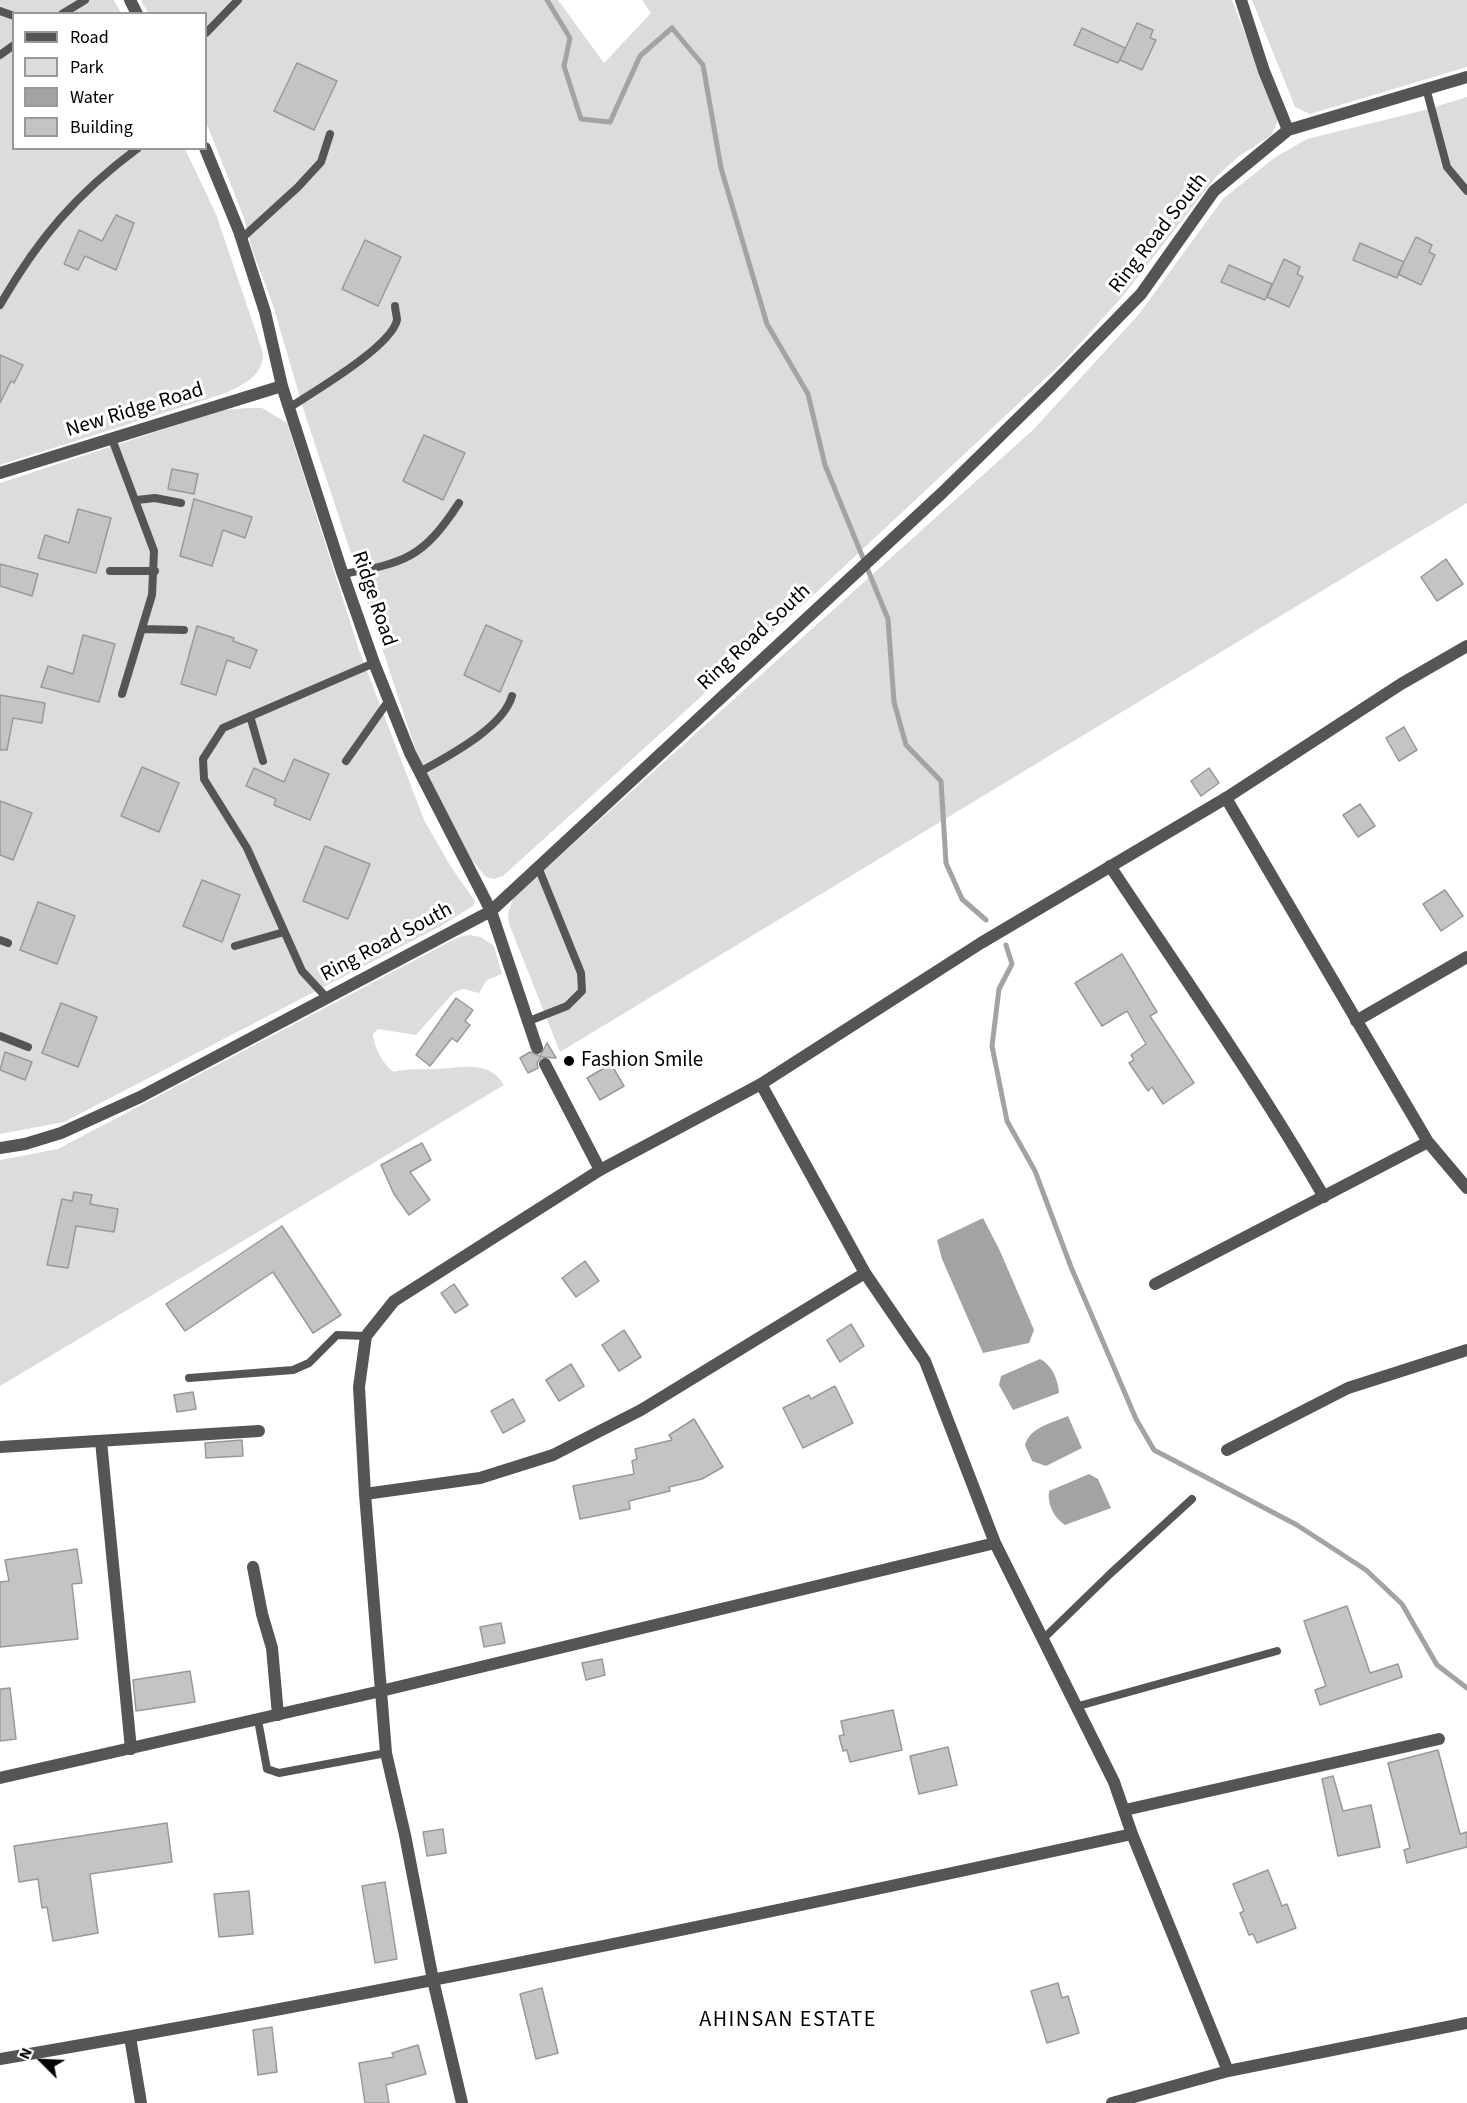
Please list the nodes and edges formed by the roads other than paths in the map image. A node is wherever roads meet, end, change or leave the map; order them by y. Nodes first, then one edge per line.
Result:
1 (86, 0) edge
2 (238, 0) edge
3 (1241, 0) edge
4 (65, 12) edge
5 (207, 32) edge
6 (1467, 77) edge
7 (1426, 88) junction
8 (1288, 130) junction
9 (330, 134) dead end
10 (135, 150) edge
11 (206, 150) edge
12 (1467, 191) edge
13 (241, 239) junction
14 (0, 305) edge
15 (394, 306) dead end
16 (282, 386) junction
17 (289, 408) junction
18 (112, 439) junction
19 (0, 473) edge
20 (137, 500) junction
21 (181, 503) dead end
22 (459, 503) dead end
23 (110, 571) dead end
24 (155, 571) junction
25 (343, 574) junction
26 (142, 629) junction
27 (184, 630) dead end
28 (1467, 646) edge
29 (374, 663) junction
30 (122, 694) dead end
31 (512, 696) dead end
32 (389, 700) junction
33 (250, 716) junction
34 (263, 761) dead end
35 (346, 761) dead end
36 (420, 772) junction
37 (1227, 798) junction
38 (1110, 866) junction
39 (538, 867) junction
40 (491, 911) junction
41 (284, 932) junction
42 (235, 946) dead end
43 (1467, 957) edge
44 (326, 997) junction
45 (530, 1021) junction
46 (1356, 1021) junction
47 (0, 1036) edge
48 (28, 1047) dead end
49 (537, 1048) dead end
50 (545, 1064) dead end
51 (761, 1084) junction
52 (1428, 1142) junction
53 (0, 1148) edge
54 (600, 1170) junction
55 (1465, 1183) edge
56 (1324, 1197) junction
57 (865, 1273) junction
58 (1155, 1284) dead end
59 (366, 1335) junction
60 (1467, 1350) edge
61 (189, 1378) dead end
62 (259, 1431) dead end
63 (101, 1441) junction
64 (0, 1447) edge
65 (1227, 1450) dead end
66 (364, 1494) junction
67 (1192, 1499) dead end
68 (995, 1543) junction
69 (254, 1567) dead end
70 (1044, 1638) junction
71 (1277, 1651) dead end
72 (381, 1691) junction
73 (1075, 1707) junction
74 (278, 1715) junction
75 (258, 1720) junction
76 (1439, 1739) dead end
77 (131, 1749) junction
78 (386, 1753) junction
79 (0, 1778) edge
80 (1125, 1810) junction
81 (1132, 1834) junction
82 (433, 1980) junction
83 (1467, 2023) edge
84 (130, 2037) junction
85 (0, 2059) edge
86 (1228, 2071) junction
87 (141, 2103) edge
88 (462, 2103) edge
89 (1112, 2103) edge

1 - 4 lane
2 - 5 lane
3 - 8 street
6 - 7 street, Ring Road South
7 - 8 street, Ring Road South
7 - 12 lane
8 - 39 street, Ring Road South
9 - 13 lane
10 - 14 lane
11 - 13 street, Ridge Road
13 - 16 street, Ridge Road
15 - 17 lane
16 - 17 street, Ridge Road
16 - 18 street, New Ridge Road
17 - 25 street, Ridge Road
18 - 19 street, New Ridge Road
18 - 20 lane
20 - 21 lane
20 - 24 lane
22 - 25 lane
23 - 24 lane
24 - 26 lane
25 - 29 street, Ridge Road
26 - 27 lane
26 - 30 lane
28 - 37 street
29 - 32 street, Ridge Road
29 - 33 lane
31 - 36 lane
32 - 35 lane
32 - 36 street, Ridge Road
33 - 34 lane
33 - 41 lane
36 - 40 street, Ridge Road
37 - 38 street
37 - 46 street
38 - 51 street
38 - 56 street
39 - 40 street, Ring Road South
39 - 45 lane
40 - 44 street, Ring Road South
40 - 45 street, Ridge Road
41 - 42 lane
41 - 44 lane
43 - 46 street
44 - 53 street, Ring Road South
45 - 49 street, Ridge Road
46 - 52 street
47 - 48 lane
50 - 54 street
51 - 54 street
51 - 57 street
52 - 55 street
52 - 56 street
54 - 59 street
56 - 58 street
57 - 66 street
57 - 68 street
59 - 61 lane
59 - 66 street
60 - 65 street
62 - 63 street
63 - 64 street
63 - 77 street
66 - 72 street
67 - 70 lane
68 - 70 street
68 - 72 street
69 - 74 street
70 - 73 street
71 - 73 lane
72 - 74 street
72 - 78 street
73 - 80 street
74 - 75 street
75 - 77 street
75 - 78 lane
76 - 80 street
77 - 79 street
78 - 82 street
80 - 81 street
81 - 82 street
81 - 86 street
82 - 84 street
82 - 88 street
83 - 86 street
84 - 85 street
84 - 87 street
86 - 89 street

